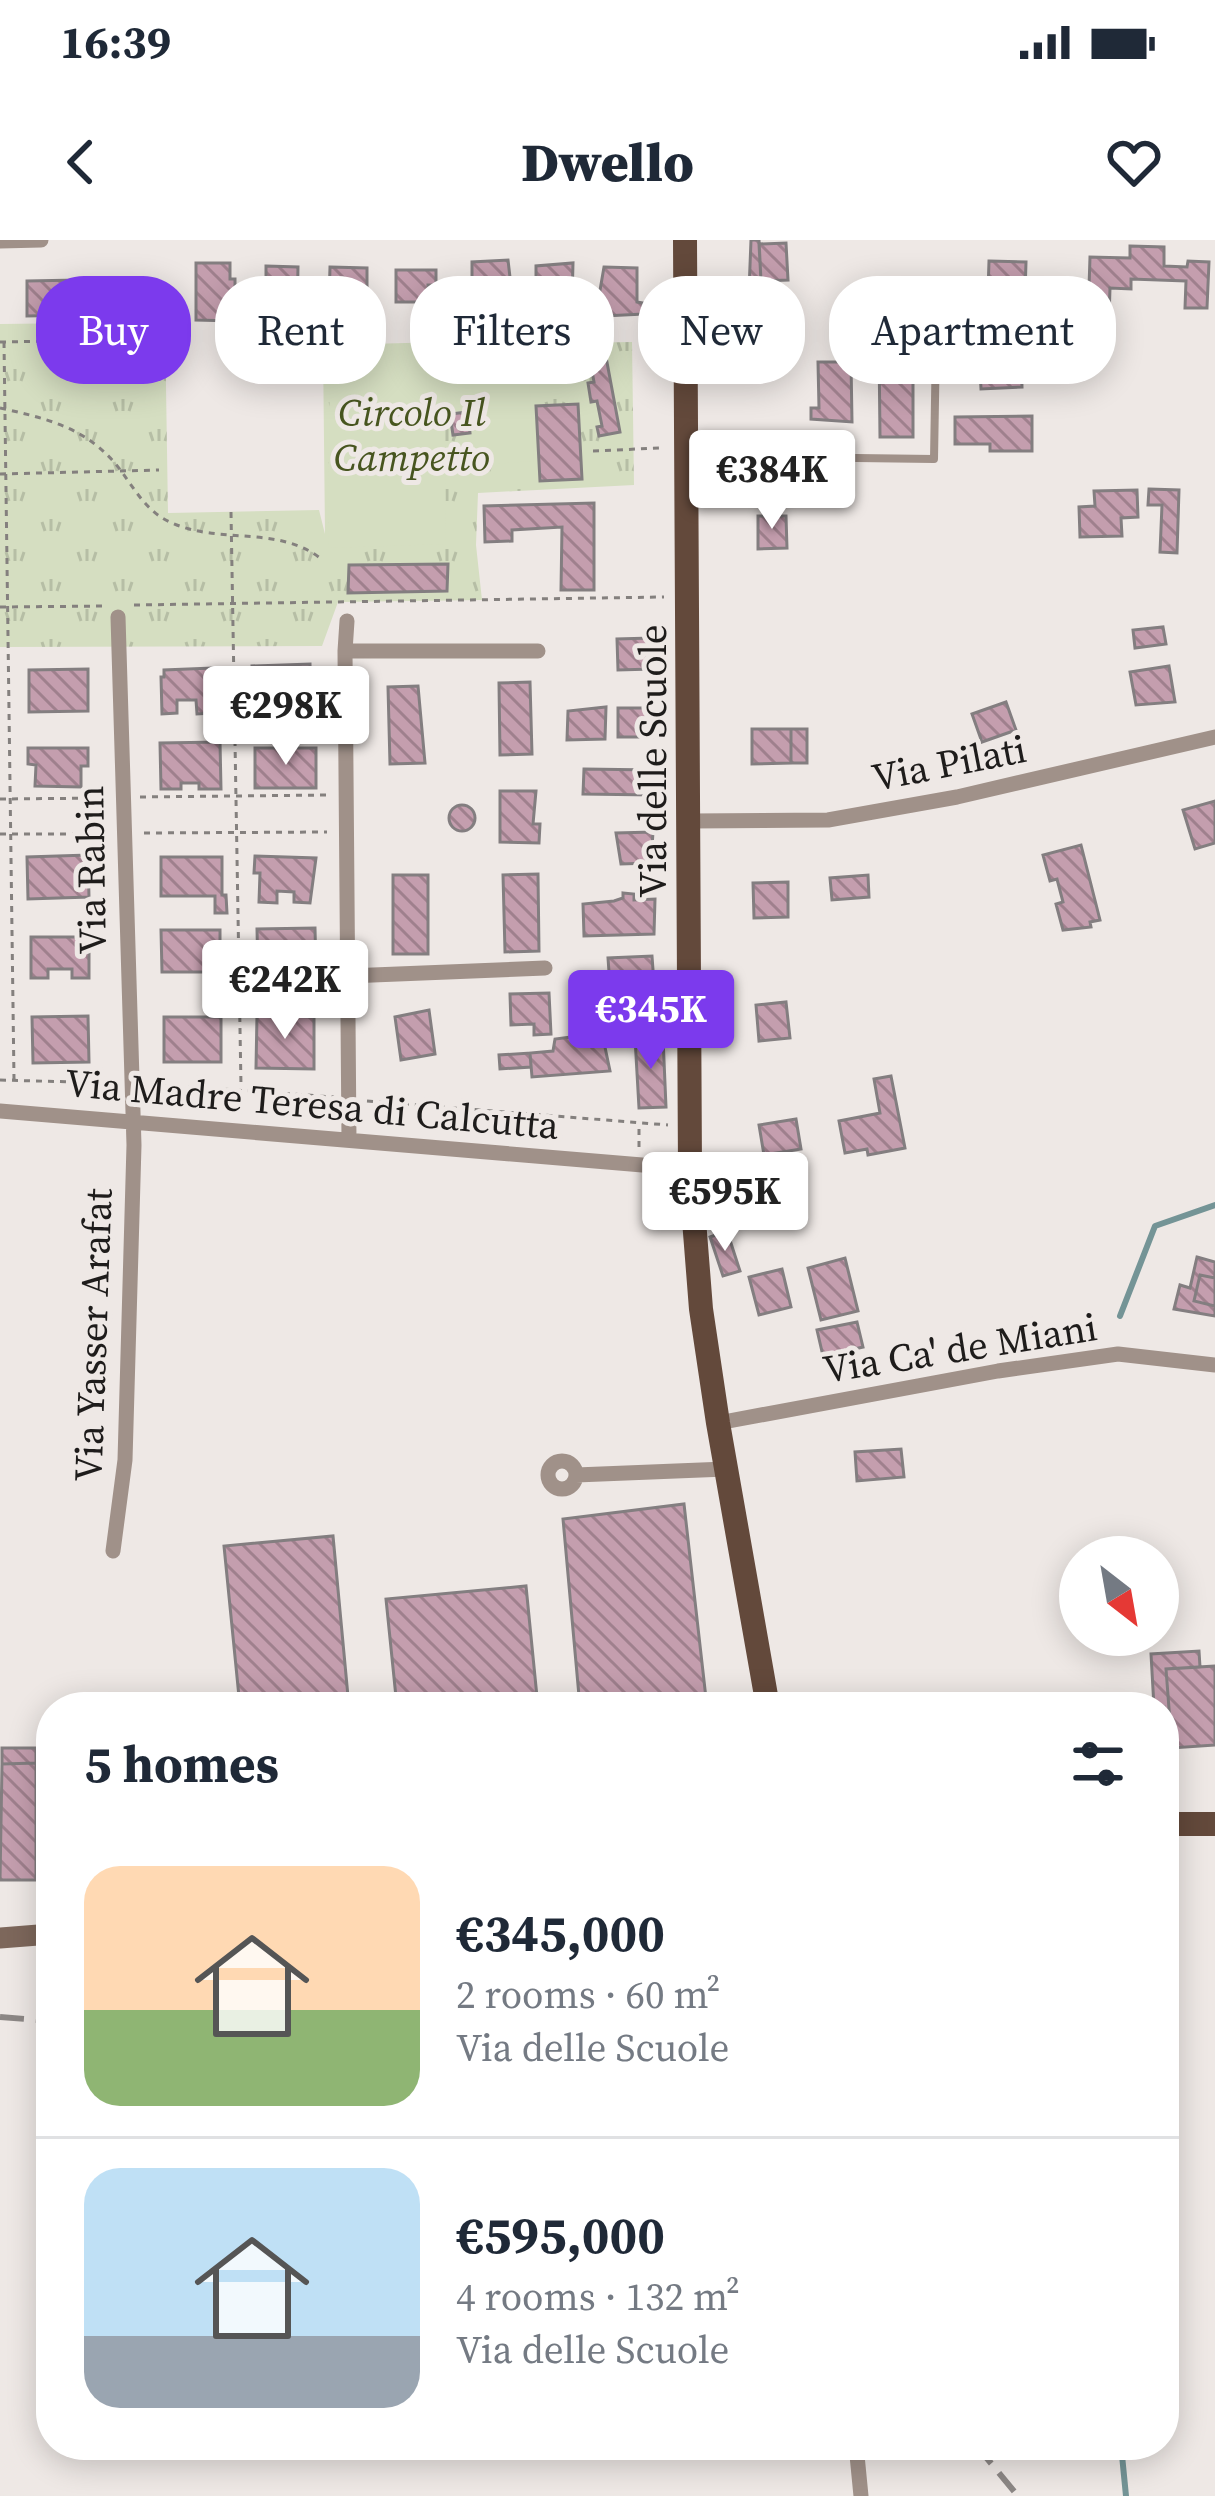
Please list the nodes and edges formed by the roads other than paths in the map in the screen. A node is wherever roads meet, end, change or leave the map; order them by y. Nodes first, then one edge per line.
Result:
1 (41, 240) edge
2 (686, 240) edge
3 (0, 241) edge
4 (935, 384) edge
5 (778, 457) dead end
6 (118, 617) dead end
7 (346, 621) dead end
8 (345, 651) junction
9 (538, 651) dead end
10 (1215, 737) edge
11 (691, 821) junction
12 (545, 968) dead end
13 (348, 976) junction
14 (0, 1111) edge
15 (133, 1122) junction
16 (349, 1140) junction
17 (690, 1168) junction
18 (1215, 1365) edge
19 (718, 1423) junction
20 (726, 1469) junction
21 (576, 1475) dead end
22 (113, 1551) dead end
23 (765, 1692) edge
24 (1179, 1824) edge
25 (1215, 1824) edge
26 (36, 1935) edge
27 (0, 1939) edge
28 (857, 2460) edge
29 (861, 2496) edge

1 - 3 street
2 - 11 main road, Via delle Scuole
4 - 5 lane
6 - 15 street, Via Rabin
7 - 8 street
8 - 9 street
8 - 13 street
10 - 11 street, Via Pilati
11 - 17 main road, Via delle Scuole
12 - 13 street
13 - 16 street
14 - 15 street, Via Madre Teresa di Calcutta
15 - 16 street, Via Madre Teresa di Calcutta
15 - 22 street, Via Yasser Arafat
16 - 17 street, Via Madre Teresa di Calcutta
17 - 19 main road, Via delle Scuole
18 - 19 street, Via Ca' de Miani
19 - 20 main road, Via delle Scuole
20 - 21 street
20 - 23 main road, Via delle Scuole
24 - 25 main road
26 - 27 main road
28 - 29 street

